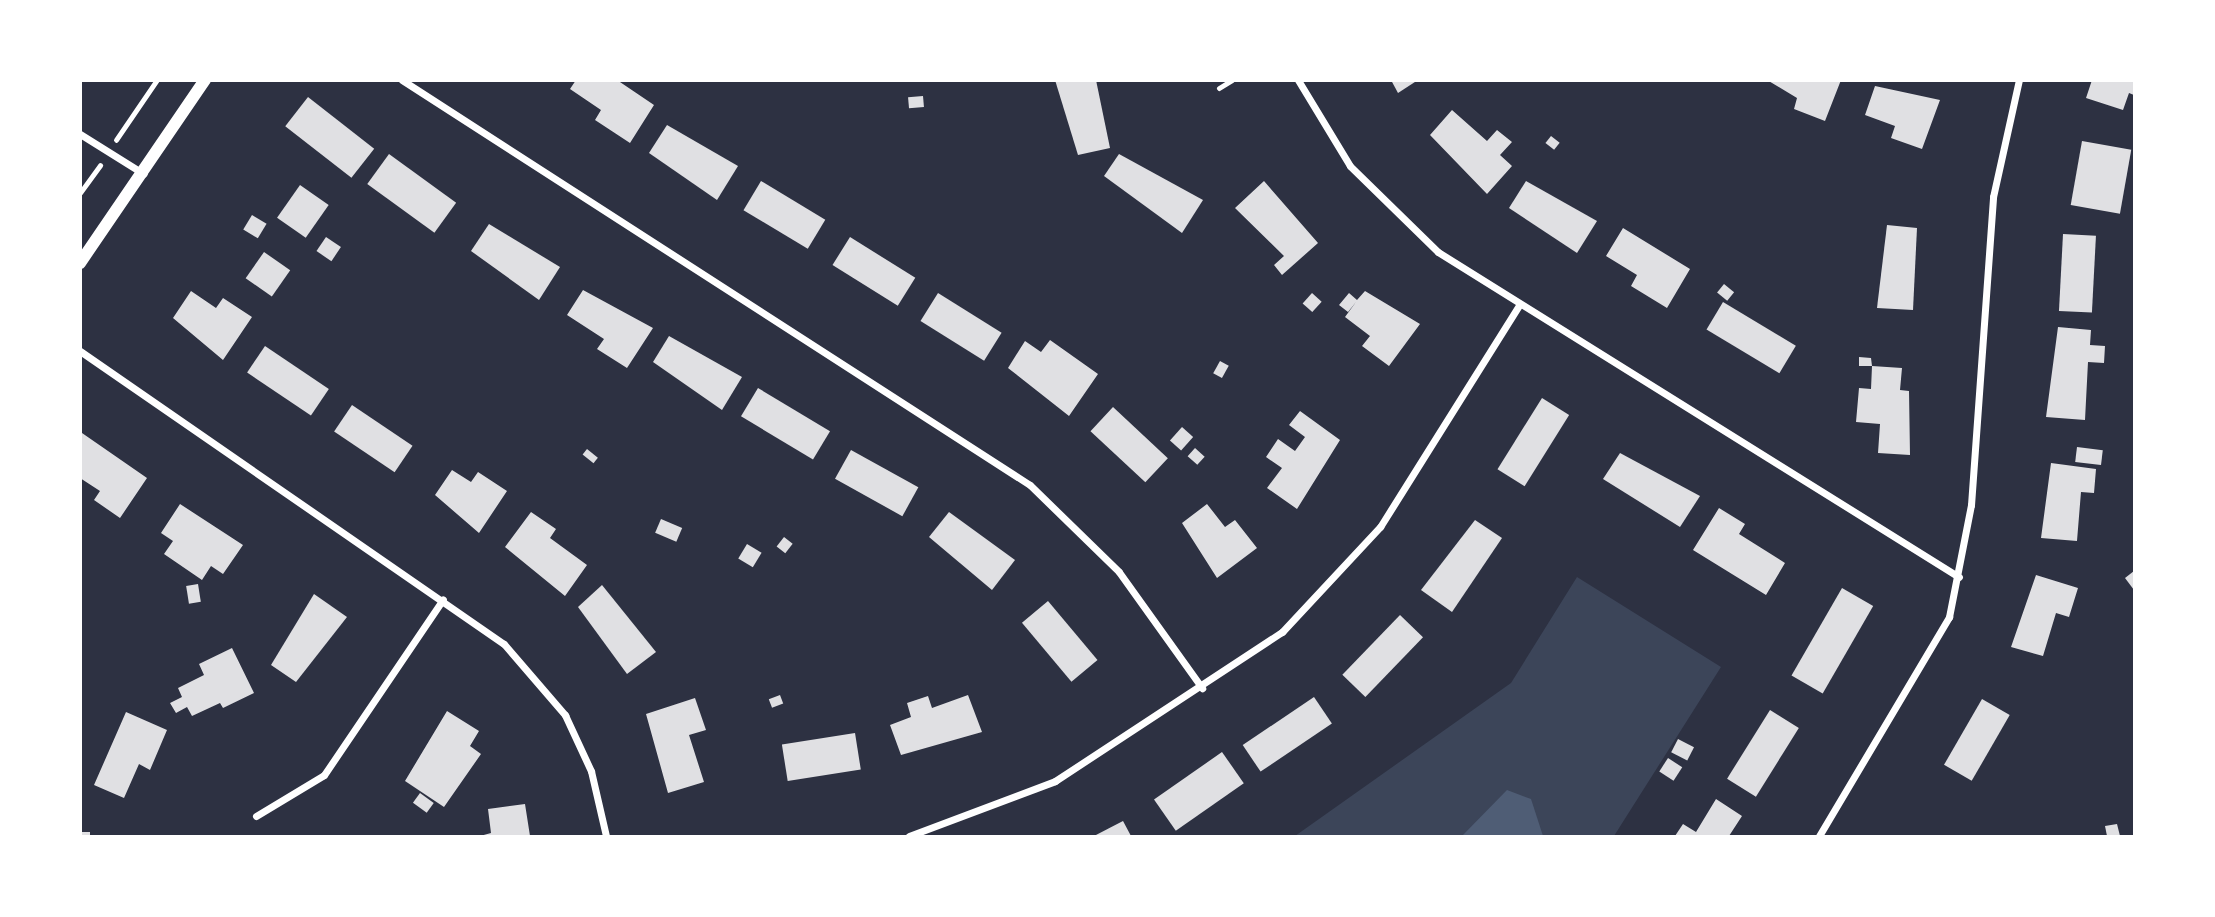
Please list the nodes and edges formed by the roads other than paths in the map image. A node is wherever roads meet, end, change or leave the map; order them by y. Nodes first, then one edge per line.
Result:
1 (205, 80) edge
2 (402, 80) edge
3 (1232, 80) edge
4 (1298, 80) edge
5 (2019, 80) edge
6 (1219, 88) dead end
7 (80, 134) edge
8 (144, 174) junction
9 (80, 263) edge
10 (1520, 304) junction
11 (80, 351) edge
12 (1959, 577) junction
13 (443, 599) junction
14 (1202, 688) junction
15 (256, 816) dead end
16 (606, 836) edge
17 (909, 836) edge
18 (1819, 836) edge

1 - 8 street
2 - 14 street
3 - 6 lane
4 - 10 street
5 - 12 street
7 - 8 street
8 - 9 street
10 - 12 street
10 - 14 street
11 - 13 street
12 - 18 street
13 - 15 street
13 - 16 street
14 - 17 street

